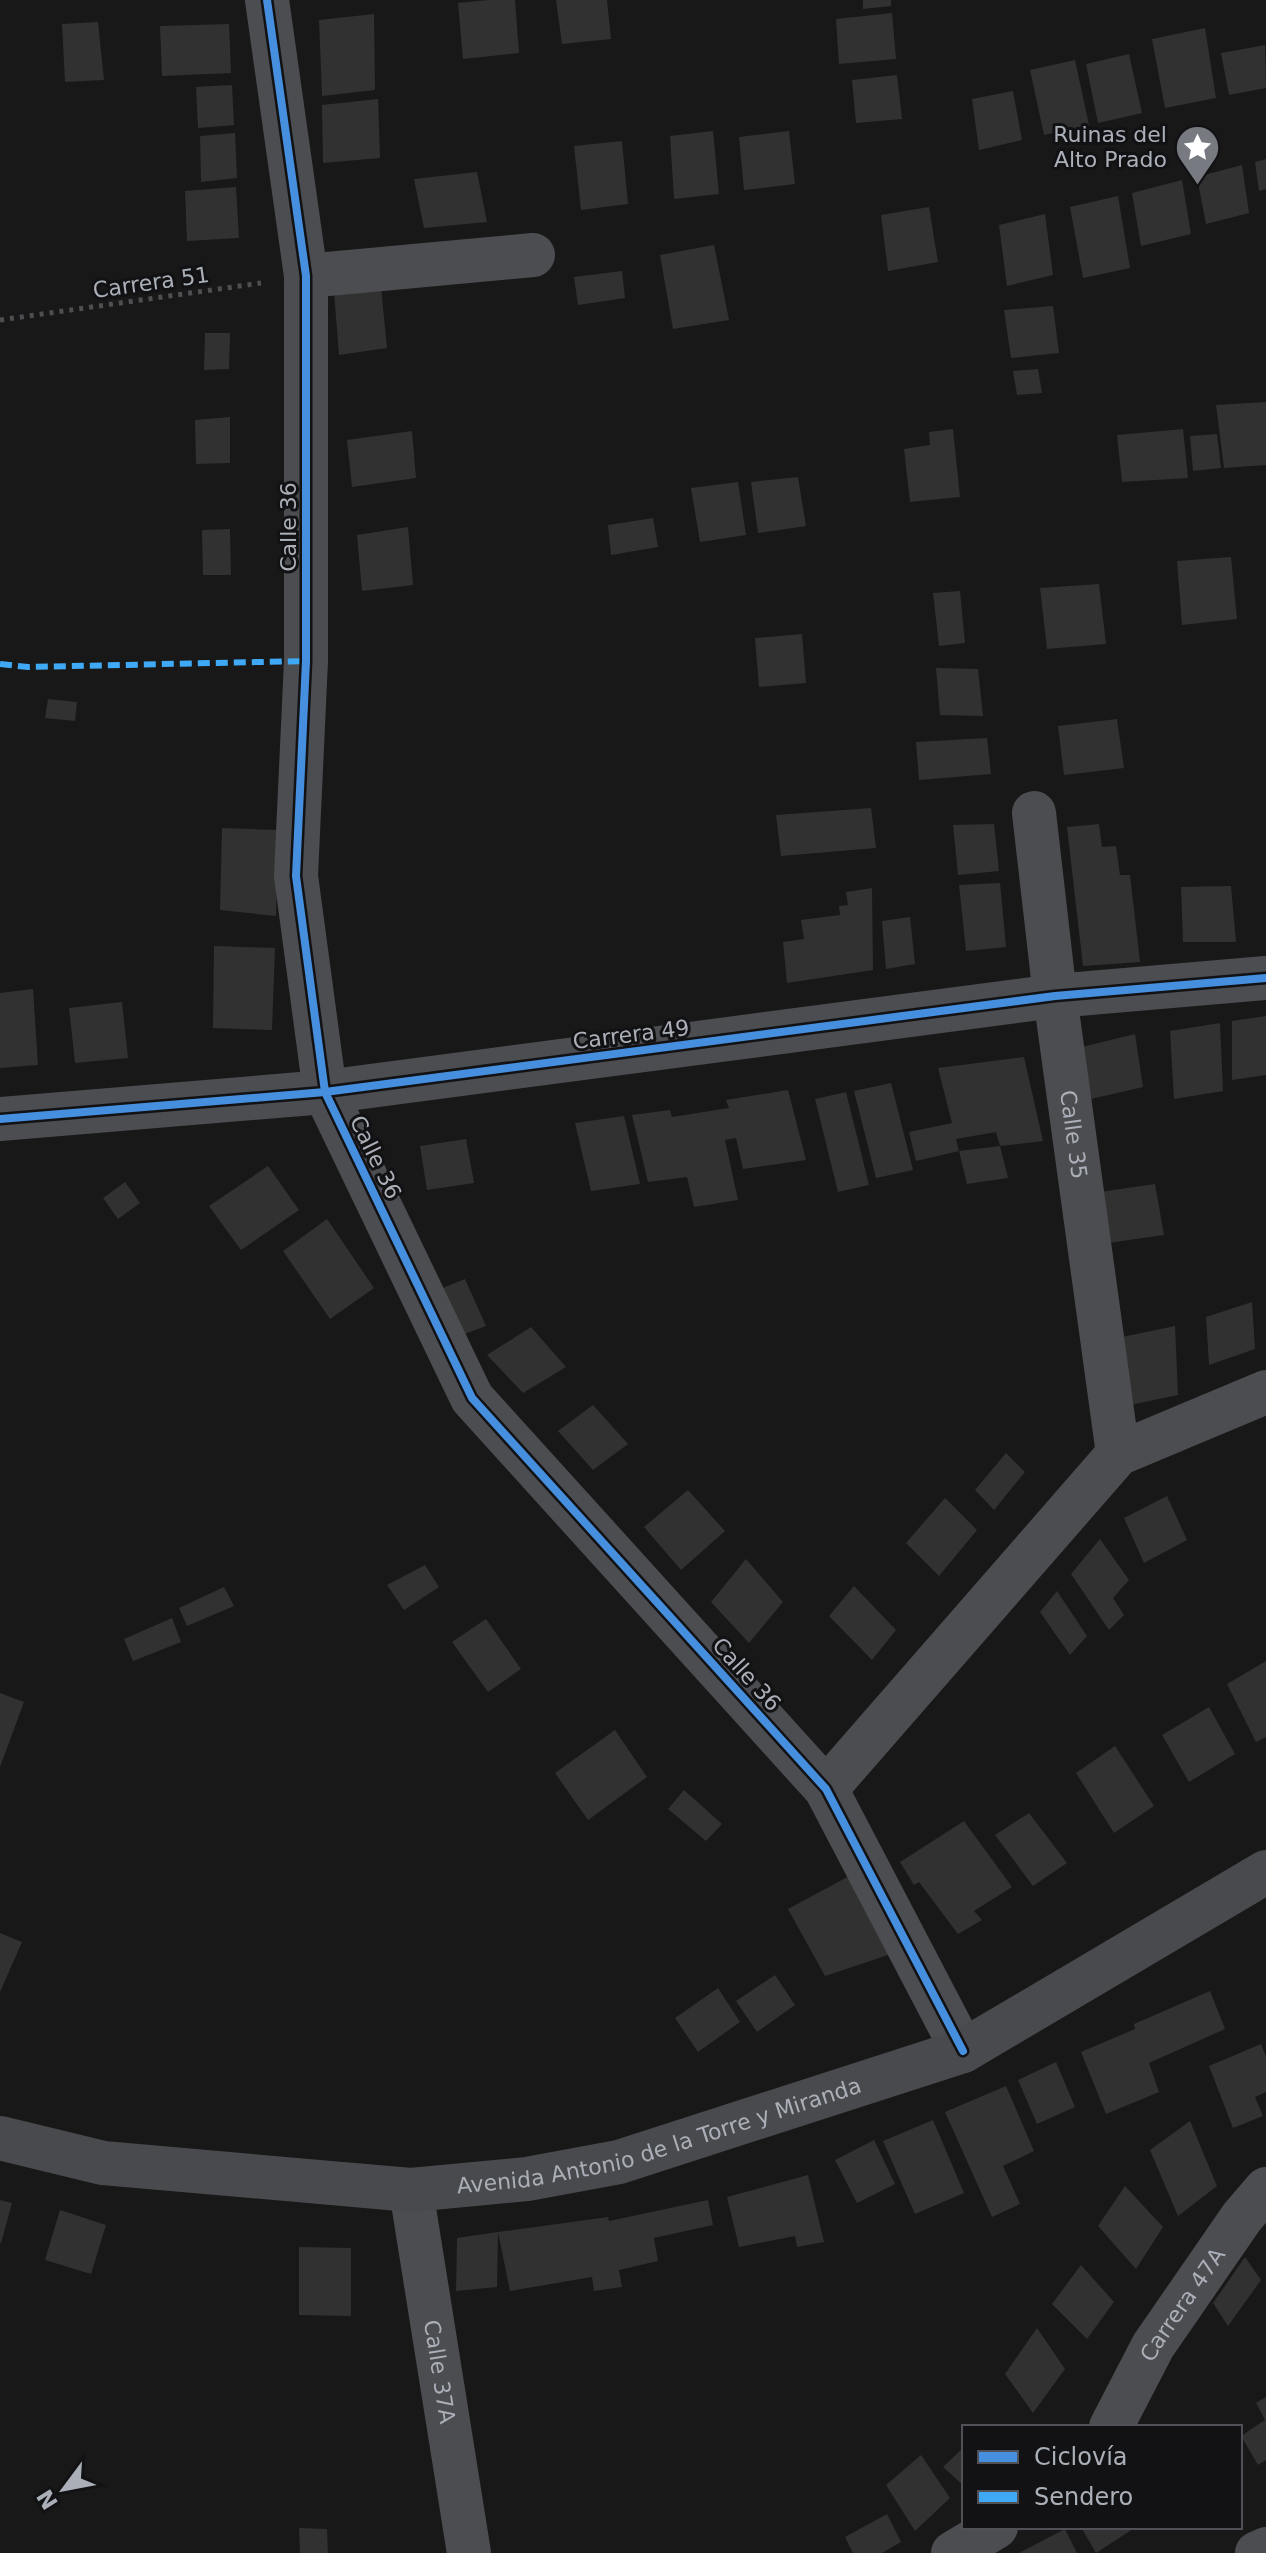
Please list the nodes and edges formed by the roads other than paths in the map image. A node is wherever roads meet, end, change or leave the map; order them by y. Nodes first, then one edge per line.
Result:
1 (267, 0) edge
2 (533, 255) dead end
3 (306, 276) junction
4 (1034, 813) dead end
5 (1266, 978) edge
6 (1055, 996) junction
7 (325, 1092) junction
8 (0, 1119) edge
9 (1266, 1392) edge
10 (1118, 1454) junction
11 (826, 1789) junction
12 (1266, 1872) edge
13 (963, 2051) junction
14 (0, 2138) edge
15 (1266, 2189) edge
16 (411, 2190) junction
17 (1112, 2425) edge
18 (993, 2529) edge
19 (1266, 2549) edge
20 (469, 2553) edge
21 (953, 2553) edge
22 (1257, 2553) edge

1 - 3 street, Calle 36
2 - 3 street
3 - 7 street, Calle 36
4 - 6 street, Calle 35
5 - 6 street, Carrera 49
6 - 7 street, Carrera 49
6 - 10 street, Calle 35
7 - 8 street, Carrera 49
7 - 11 street, Calle 36
9 - 10 street
10 - 11 street
11 - 13 street, Calle 36
12 - 13 main road, Avenida Antonio de la Torre y Miranda
13 - 16 main road, Avenida Antonio de la Torre y Miranda
14 - 16 main road, Avenida Antonio de la Torre y Miranda
15 - 17 street, Carrera 47A
16 - 20 street, Calle 37A
18 - 21 street
19 - 22 street

